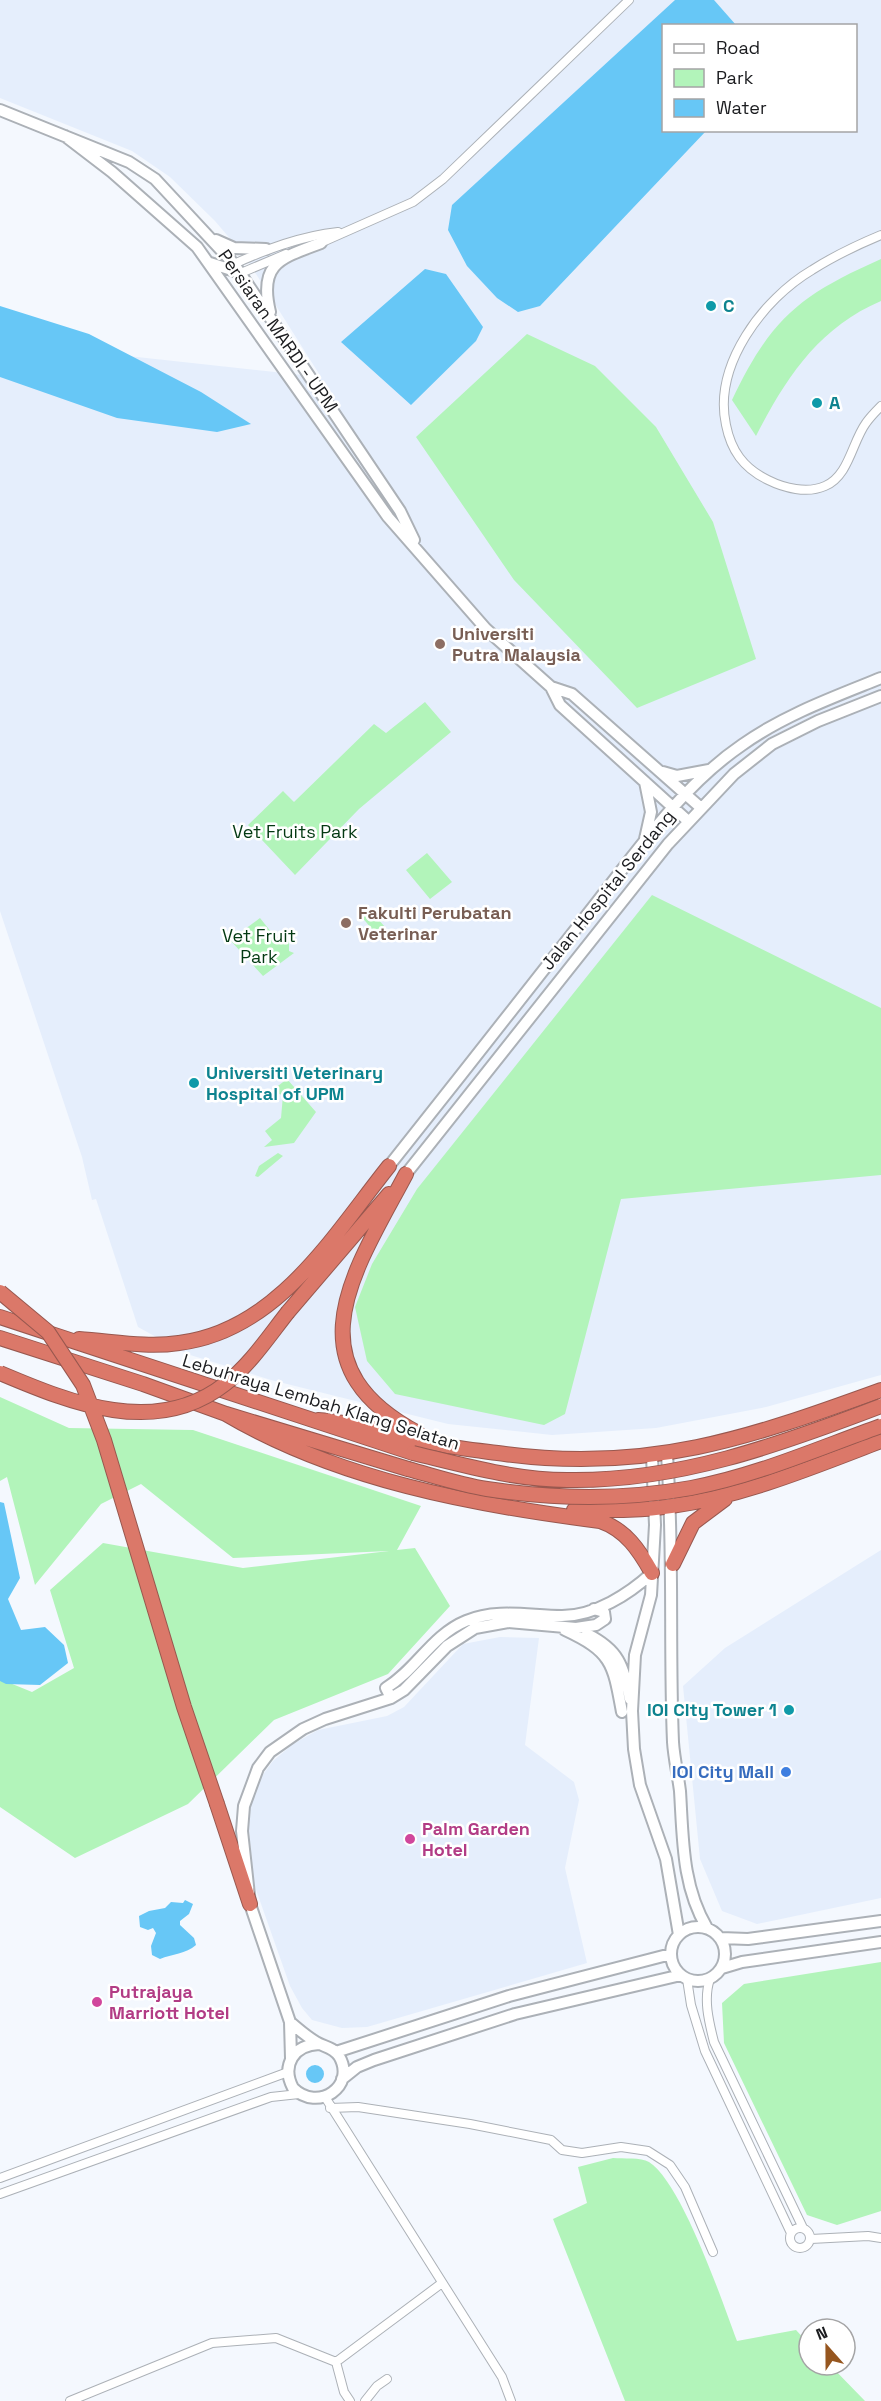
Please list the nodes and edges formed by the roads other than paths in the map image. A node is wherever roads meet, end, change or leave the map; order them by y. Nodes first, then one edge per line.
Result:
1 (629, 0) edge
2 (0, 110) edge
3 (65, 136) junction
4 (342, 232) junction
5 (881, 235) edge
6 (210, 237) junction
7 (321, 243) junction
8 (266, 249) junction
9 (209, 262) junction
10 (236, 270) junction
11 (232, 294) junction
12 (272, 320) junction
13 (881, 406) edge
14 (418, 549) junction
15 (881, 678) edge
16 (551, 687) junction
17 (881, 696) edge
18 (657, 770) junction
19 (711, 770) junction
20 (645, 782) junction
21 (685, 795) junction
22 (700, 807) junction
23 (674, 808) junction
24 (688, 821) junction
25 (644, 842) junction
26 (389, 1166) joint
27 (406, 1174) junction
28 (0, 1292) edge
29 (0, 1317) edge
30 (0, 1338) edge
31 (62, 1338) junction
32 (0, 1373) edge
33 (881, 1390) edge
34 (881, 1406) edge
35 (226, 1414) junction
36 (318, 1420) junction
37 (881, 1426) edge
38 (881, 1441) edge
39 (438, 1444) junction
40 (659, 1456) junction
41 (740, 1490) junction
42 (670, 1506) junction
43 (655, 1508) junction
44 (515, 1510) junction
45 (673, 1564) junction
46 (652, 1573) junction
47 (594, 1609) junction
48 (508, 1618) junction
49 (559, 1627) junction
50 (576, 1628) junction
51 (391, 1698) junction
52 (627, 1712) junction
53 (250, 1904) junction
54 (881, 1921) edge
55 (707, 1928) junction
56 (679, 1935) junction
57 (721, 1938) junction
58 (881, 1942) edge
59 (671, 1954) junction
60 (722, 1968) junction
61 (684, 1977) junction
62 (710, 1979) junction
63 (290, 2022) junction
64 (319, 2044) junction
65 (336, 2052) junction
66 (291, 2058) junction
67 (288, 2072) junction
68 (342, 2079) junction
69 (299, 2094) junction
70 (325, 2097) junction
71 (330, 2108) junction
72 (0, 2178) edge
73 (0, 2194) edge
74 (803, 2228) junction
75 (791, 2233) junction
76 (881, 2238) edge
77 (811, 2239) junction
78 (713, 2252) dead end
79 (442, 2283) junction
80 (336, 2362) junction
81 (387, 2379) dead end
82 (70, 2401) edge
83 (350, 2401) edge
84 (365, 2401) edge
85 (511, 2401) edge

1 - 4 street
2 - 3 street, Persiaran MARDI - UPM
3 - 6 street, Persiaran MARDI - UPM
3 - 9 street, Persiaran MARDI - UPM
4 - 7 street
4 - 8 street
5 - 13 street
6 - 8 street
6 - 10 street, Persiaran MARDI - UPM
7 - 10 street
7 - 12 street
8 - 10 street
9 - 10 street
9 - 11 street, Persiaran MARDI - UPM
10 - 11 street
10 - 12 street, Persiaran MARDI - UPM
11 - 14 street, Persiaran MARDI - UPM
12 - 14 street, Persiaran MARDI - UPM
14 - 16 street, Persiaran MARDI - UPM
15 - 19 street, Jalan Hospital Serdang
16 - 18 street, Persiaran MARDI - UPM
16 - 20 street, Persiaran MARDI - UPM
17 - 22 street, Jalan Hospital Serdang
18 - 19 street
18 - 21 street, Persiaran MARDI - UPM
19 - 21 street, Jalan Hospital Serdang
20 - 23 street, Persiaran MARDI - UPM
20 - 25 street
21 - 22 street, Persiaran MARDI - UPM
21 - 23 street, Jalan Hospital Serdang
22 - 24 street, Jalan Hospital Serdang
23 - 24 street, Persiaran MARDI - UPM
23 - 25 street, Jalan Hospital Serdang
24 - 27 street, Jalan Hospital Serdang
25 - 26 street, Jalan Hospital Serdang
26 - 31 highway
27 - 32 highway, bridge
27 - 39 highway
28 - 53 highway, bridge
29 - 31 highway, Lebuhraya Lembah Klang Selatan
30 - 35 highway, Lebuhraya Lembah Klang Selatan
31 - 36 highway, Lebuhraya Lembah Klang Selatan
33 - 40 highway
34 - 36 highway, Lebuhraya Lembah Klang Selatan, bridge
35 - 37 highway, Lebuhraya Lembah Klang Selatan, bridge
35 - 44 highway
36 - 39 highway
38 - 41 highway
39 - 40 highway
40 - 42 street
40 - 43 street
41 - 42 highway
41 - 45 highway
42 - 43 highway
42 - 45 street
43 - 44 highway
43 - 46 street
44 - 46 highway
45 - 55 street
46 - 47 street
46 - 52 street
47 - 48 street
47 - 50 street
48 - 49 street
48 - 51 street
48 - 51 street
49 - 50 street
49 - 52 street
50 - 52 street
51 - 53 street
52 - 56 street
53 - 63 street
54 - 57 street
55 - 56 street
55 - 57 street
56 - 59 street
57 - 60 street
58 - 60 street
59 - 61 street
59 - 65 street
60 - 62 street
61 - 62 street
61 - 68 street
61 - 75 street
62 - 74 street
63 - 64 street
63 - 66 street
64 - 65 street
64 - 66 street
65 - 68 street
66 - 67 street
67 - 69 street
67 - 72 street
68 - 70 street
69 - 70 street
69 - 73 street
70 - 71 street
71 - 78 street
71 - 79 street
74 - 75 street
74 - 77 street
75 - 77 street
76 - 77 street
79 - 80 street
79 - 85 street
80 - 82 street
80 - 83 street
81 - 84 street

